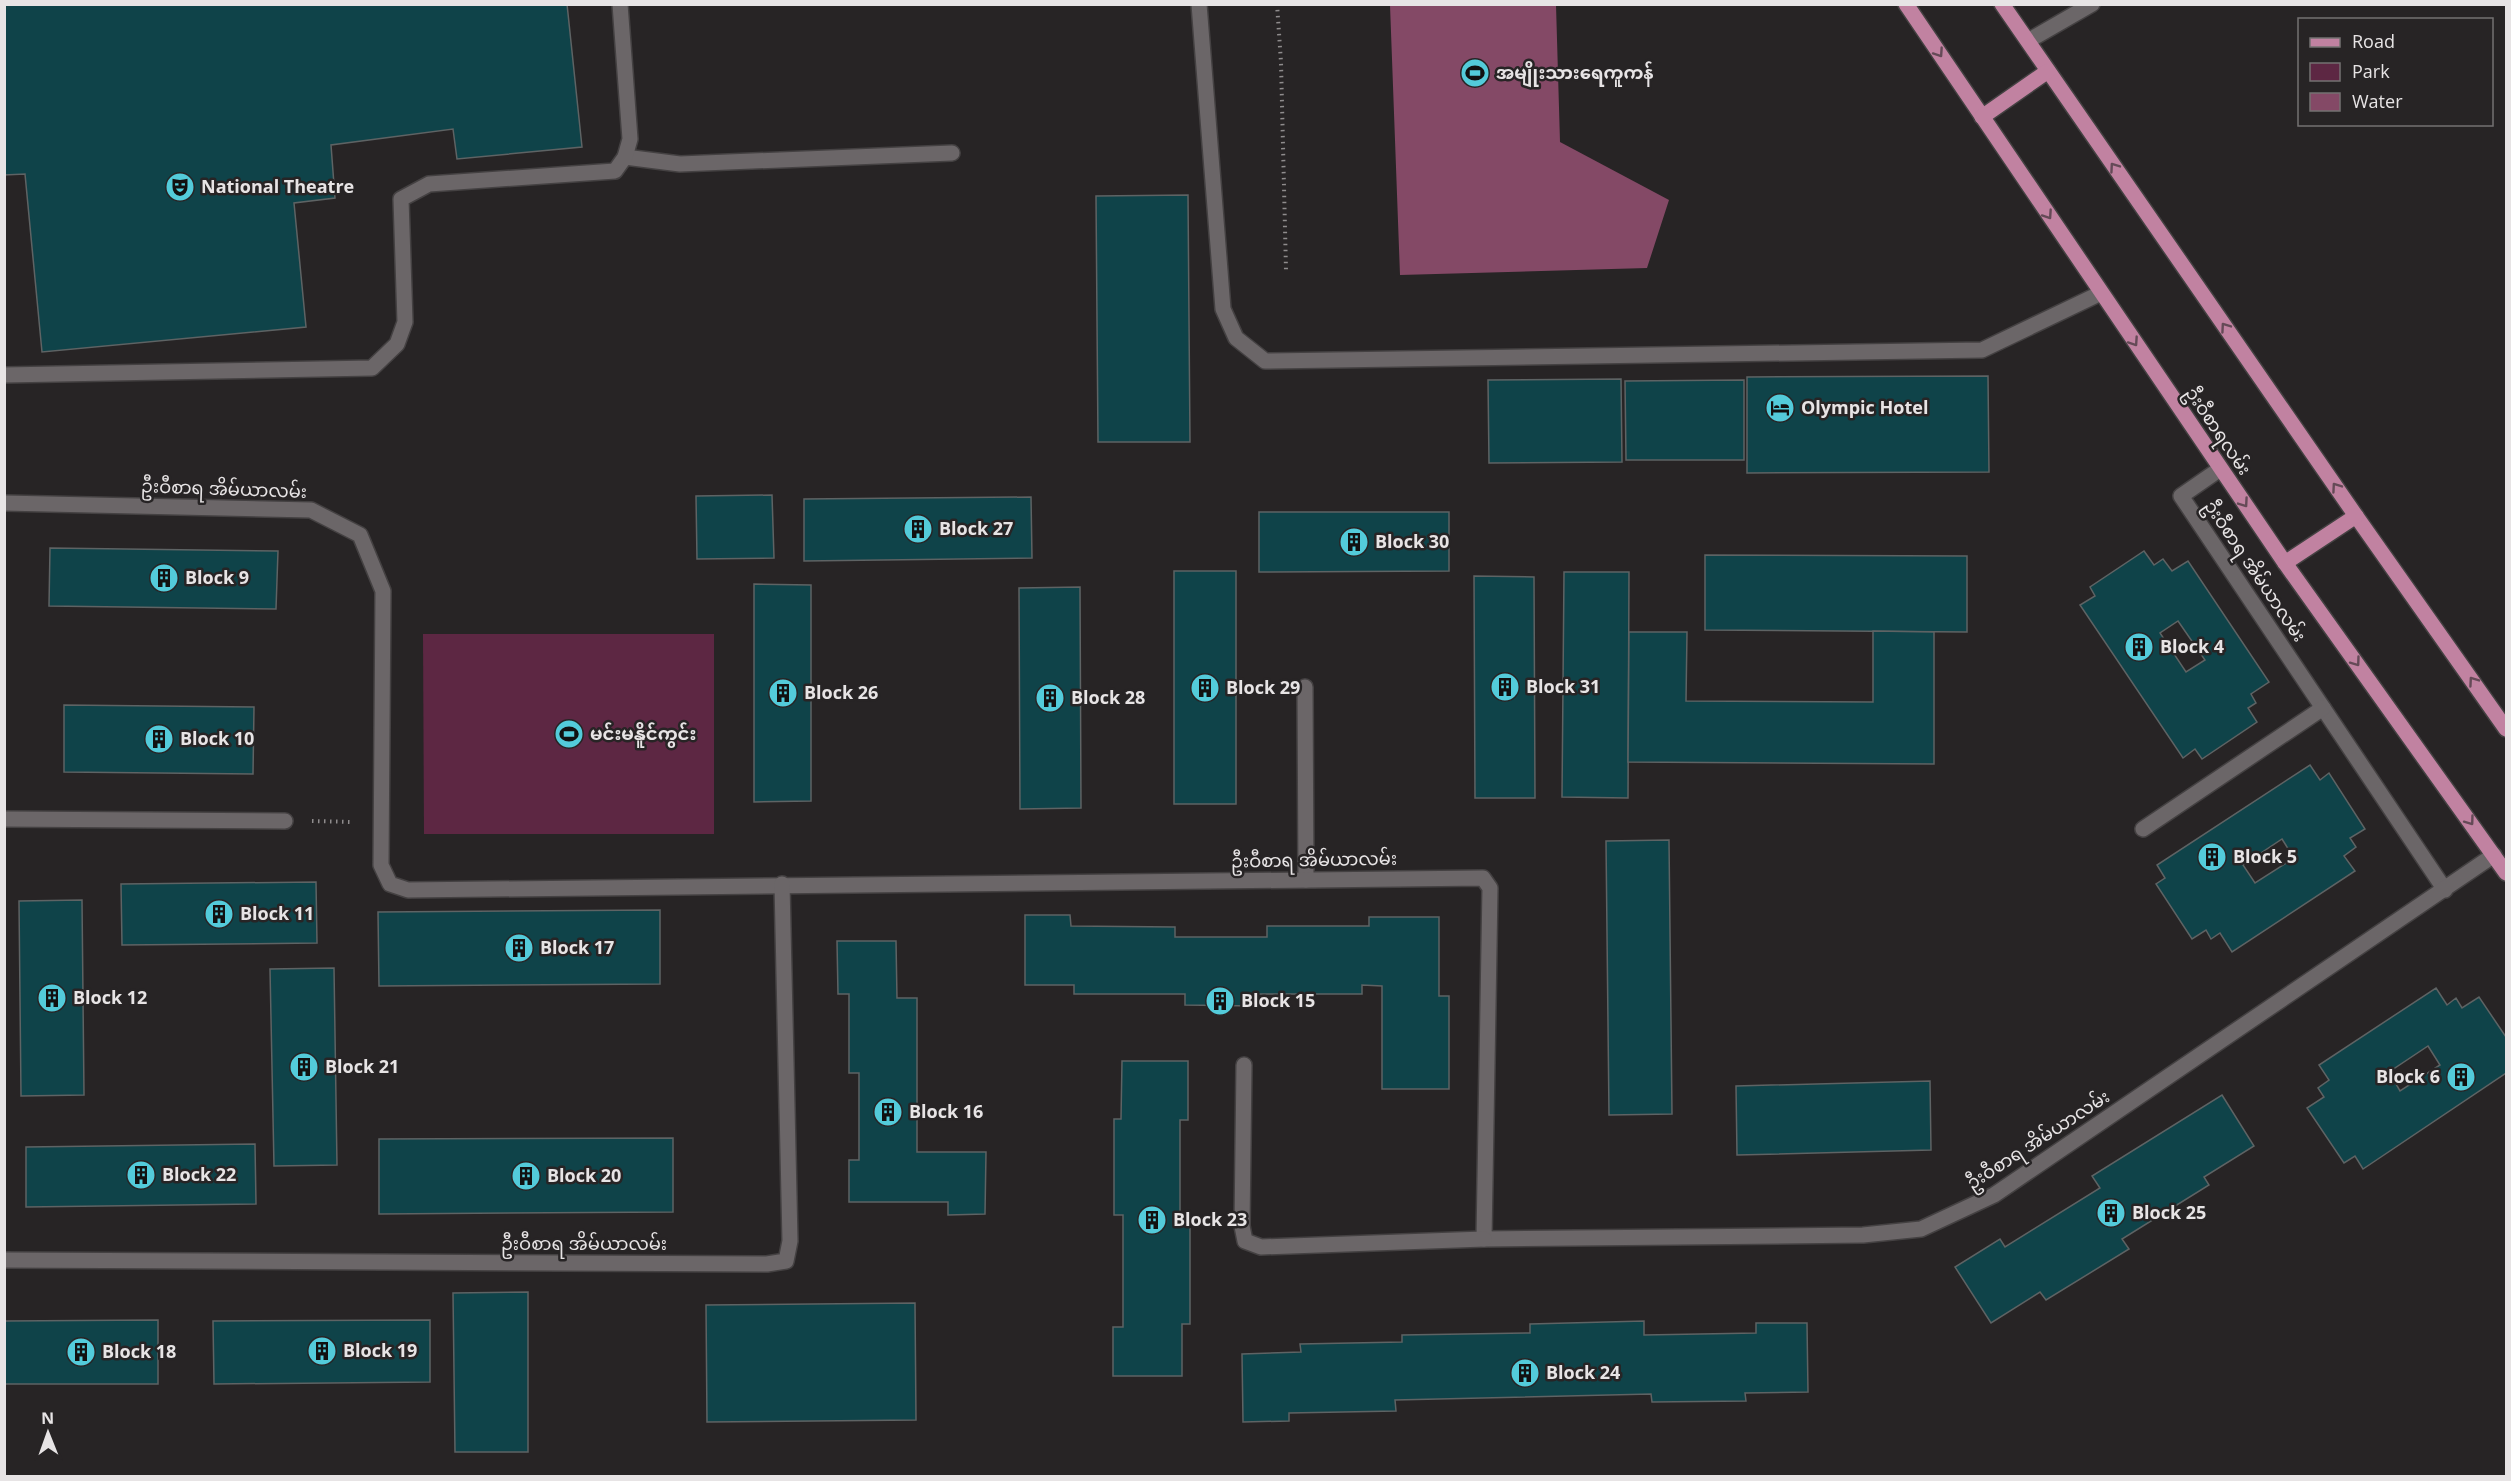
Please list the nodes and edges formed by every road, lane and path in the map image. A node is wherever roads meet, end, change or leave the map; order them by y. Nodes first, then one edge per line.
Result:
1 (620, 4) edge
2 (1199, 4) edge
3 (1277, 4) edge
4 (1906, 4) edge
5 (2002, 4) edge
6 (2092, 4) edge
7 (2028, 40) junction
8 (2048, 71) junction
9 (1982, 117) junction
10 (952, 153) dead end
11 (625, 157) junction
12 (1286, 270) dead end
13 (2101, 293) junction
14 (4, 375) edge
15 (2220, 468) junction
16 (4, 503) edge
17 (2356, 516) junction
18 (2285, 563) junction
19 (1305, 687) dead end
20 (2323, 708) junction
21 (2506, 729) edge
22 (4, 819) edge
23 (285, 821) joint
24 (381, 823) junction
25 (2143, 829) dead end
26 (2494, 855) junction
27 (2506, 873) edge
28 (1306, 880) junction
29 (782, 884) junction
30 (2445, 890) junction
31 (1244, 1065) dead end
32 (1484, 1239) junction
33 (4, 1260) edge

1 - 11 street
2 - 13 street
3 - 12 path
4 -> 9 main road, ဦးဝီစာရလမ်း
5 - 7 main road
6 - 7 street
7 - 8 main road
8 - 9 main road
17 -> 8 main road
9 -> 13 main road, ဦးဝီစာရလမ်း
10 - 11 street
11 - 14 street
13 -> 15 main road, ဦးဝီစာရလမ်း
15 -> 18 main road, ဦးဝီစာရလမ်း
15 - 20 street, ဦးဝီစာရ အိမ်ယာလမ်း
16 - 24 street, ဦးဝီစာရ အိမ်ယာလမ်း
17 - 18 main road
21 -> 17 main road
18 -> 26 main road, ဦးဝီစာရလမ်း
19 - 28 street
20 - 25 street
20 - 30 street, ဦးဝီစာရ အိမ်ယာလမ်း
22 - 23 street
23 - 24 path
24 - 29 street, ဦးဝီစာရ အိမ်ယာလမ်း
26 - 27 main road, ဦးဝီစာရလမ်း
26 - 30 street, ဦးဝီစာရ အိမ်ယာလမ်း
28 - 29 street, ဦးဝီစာရ အိမ်ယာလမ်း
28 - 32 street, ဦးဝီစာရ အိမ်ယာလမ်း
29 - 33 street, ဦးဝီစာရ အိမ်ယာလမ်း
30 - 32 street, ဦးဝီစာရ အိမ်ယာလမ်း
31 - 32 street, ဦးဝီစာရ အိမ်ယာလမ်း

